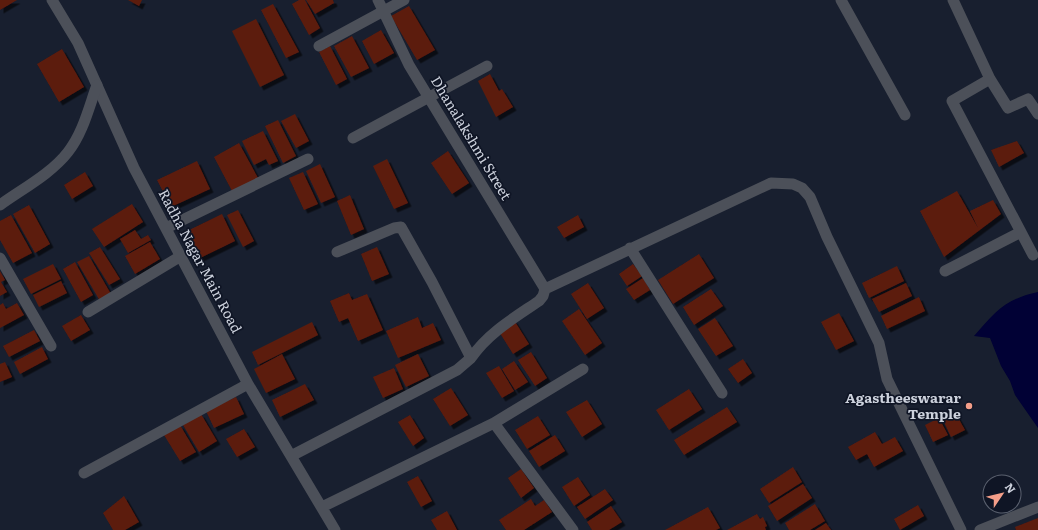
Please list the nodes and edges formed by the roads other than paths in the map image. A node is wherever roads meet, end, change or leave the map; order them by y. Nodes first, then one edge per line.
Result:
1 (52, 0) edge
2 (378, 0) edge
3 (404, 0) edge
4 (841, 0) edge
5 (953, 0) edge
6 (384, 12) junction
7 (320, 46) dead end
8 (487, 66) dead end
9 (990, 79) junction
10 (97, 85) junction
11 (429, 98) junction
12 (1038, 114) edge
13 (905, 115) dead end
14 (352, 138) dead end
15 (308, 159) dead end
16 (0, 205) edge
17 (166, 228) junction
18 (1020, 233) junction
19 (630, 248) junction
20 (338, 252) dead end
21 (1033, 255) dead end
22 (180, 256) junction
23 (0, 258) edge
24 (945, 271) dead end
25 (545, 289) junction
26 (88, 312) dead end
27 (51, 346) dead end
28 (471, 358) junction
29 (583, 369) dead end
30 (248, 384) junction
31 (722, 393) dead end
32 (494, 423) junction
33 (291, 456) junction
34 (84, 473) dead end
35 (1038, 507) edge
36 (322, 508) junction
37 (335, 530) edge
38 (573, 530) edge
39 (961, 530) edge
40 (980, 530) edge

1 - 10 street, Radha Nagar Main Road
2 - 6 street, Dhanalakshmi Street
3 - 6 street
4 - 13 street
5 - 9 street
6 - 7 street
6 - 11 street, Dhanalakshmi Street
8 - 11 street
9 - 12 street
9 - 18 street
10 - 16 street
10 - 17 street, Radha Nagar Main Road
11 - 14 street
11 - 25 street, Dhanalakshmi Street
15 - 17 street
17 - 22 street, Radha Nagar Main Road
18 - 21 street
18 - 24 street
19 - 25 street
19 - 31 street
19 - 39 street
20 - 28 street
22 - 26 street
22 - 30 street, Radha Nagar Main Road
23 - 27 street
25 - 28 street
28 - 33 street
29 - 32 street
30 - 33 street, Radha Nagar Main Road
30 - 34 street
32 - 36 street
32 - 38 street
33 - 36 street, Radha Nagar Main Road
35 - 40 street
36 - 37 street, Radha Nagar Main Road

